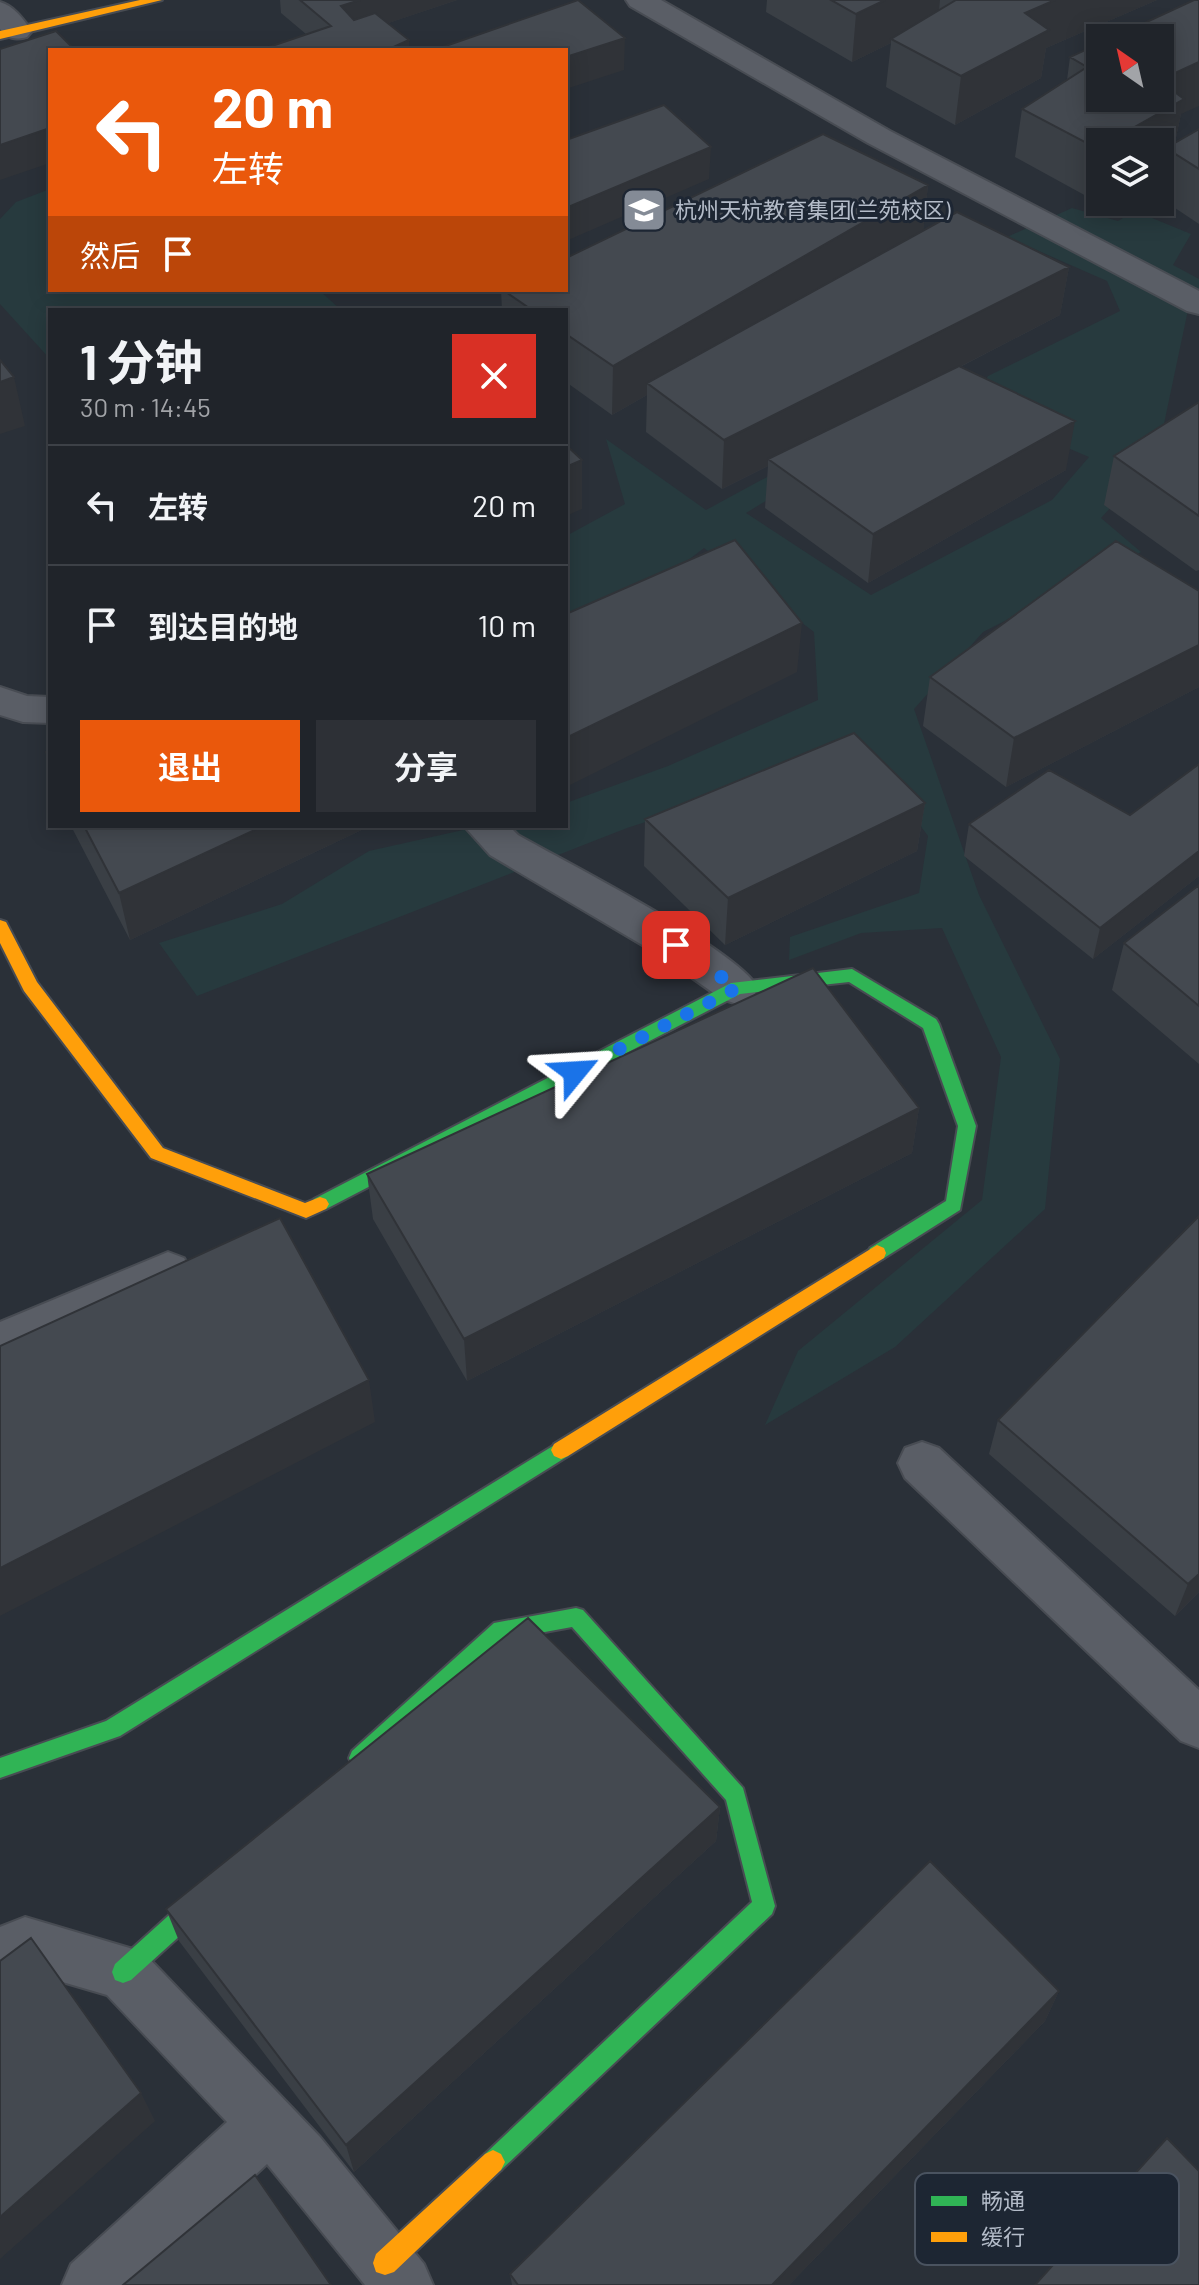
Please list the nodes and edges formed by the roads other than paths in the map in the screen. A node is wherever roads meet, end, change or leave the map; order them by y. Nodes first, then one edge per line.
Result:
1 (156, 0) edge
2 (640, 0) edge
3 (6, 26) edge
4 (1199, 304) edge
5 (0, 700) edge
6 (48, 710) edge
7 (486, 828) edge
8 (0, 926) edge
9 (737, 988) junction
10 (306, 1211) junction
11 (247, 1236) edge
12 (204, 1255) edge
13 (0, 1343) edge
14 (922, 1463) dead end
15 (1199, 1724) edge
16 (0, 1768) edge
17 (347, 1769) edge
18 (229, 1876) edge
19 (0, 1954) edge
20 (123, 1972) junction
21 (268, 2124) junction
22 (394, 2274) edge
23 (92, 2285) edge

1 - 3 street
2 - 4 street
5 - 6 street
7 - 9 street
8 - 10 street
9 - 10 street
9 - 16 street
10 - 11 street
12 - 13 street
14 - 15 street
17 - 22 street
18 - 20 street
19 - 20 street
20 - 21 street
21 - 22 street
21 - 23 street

